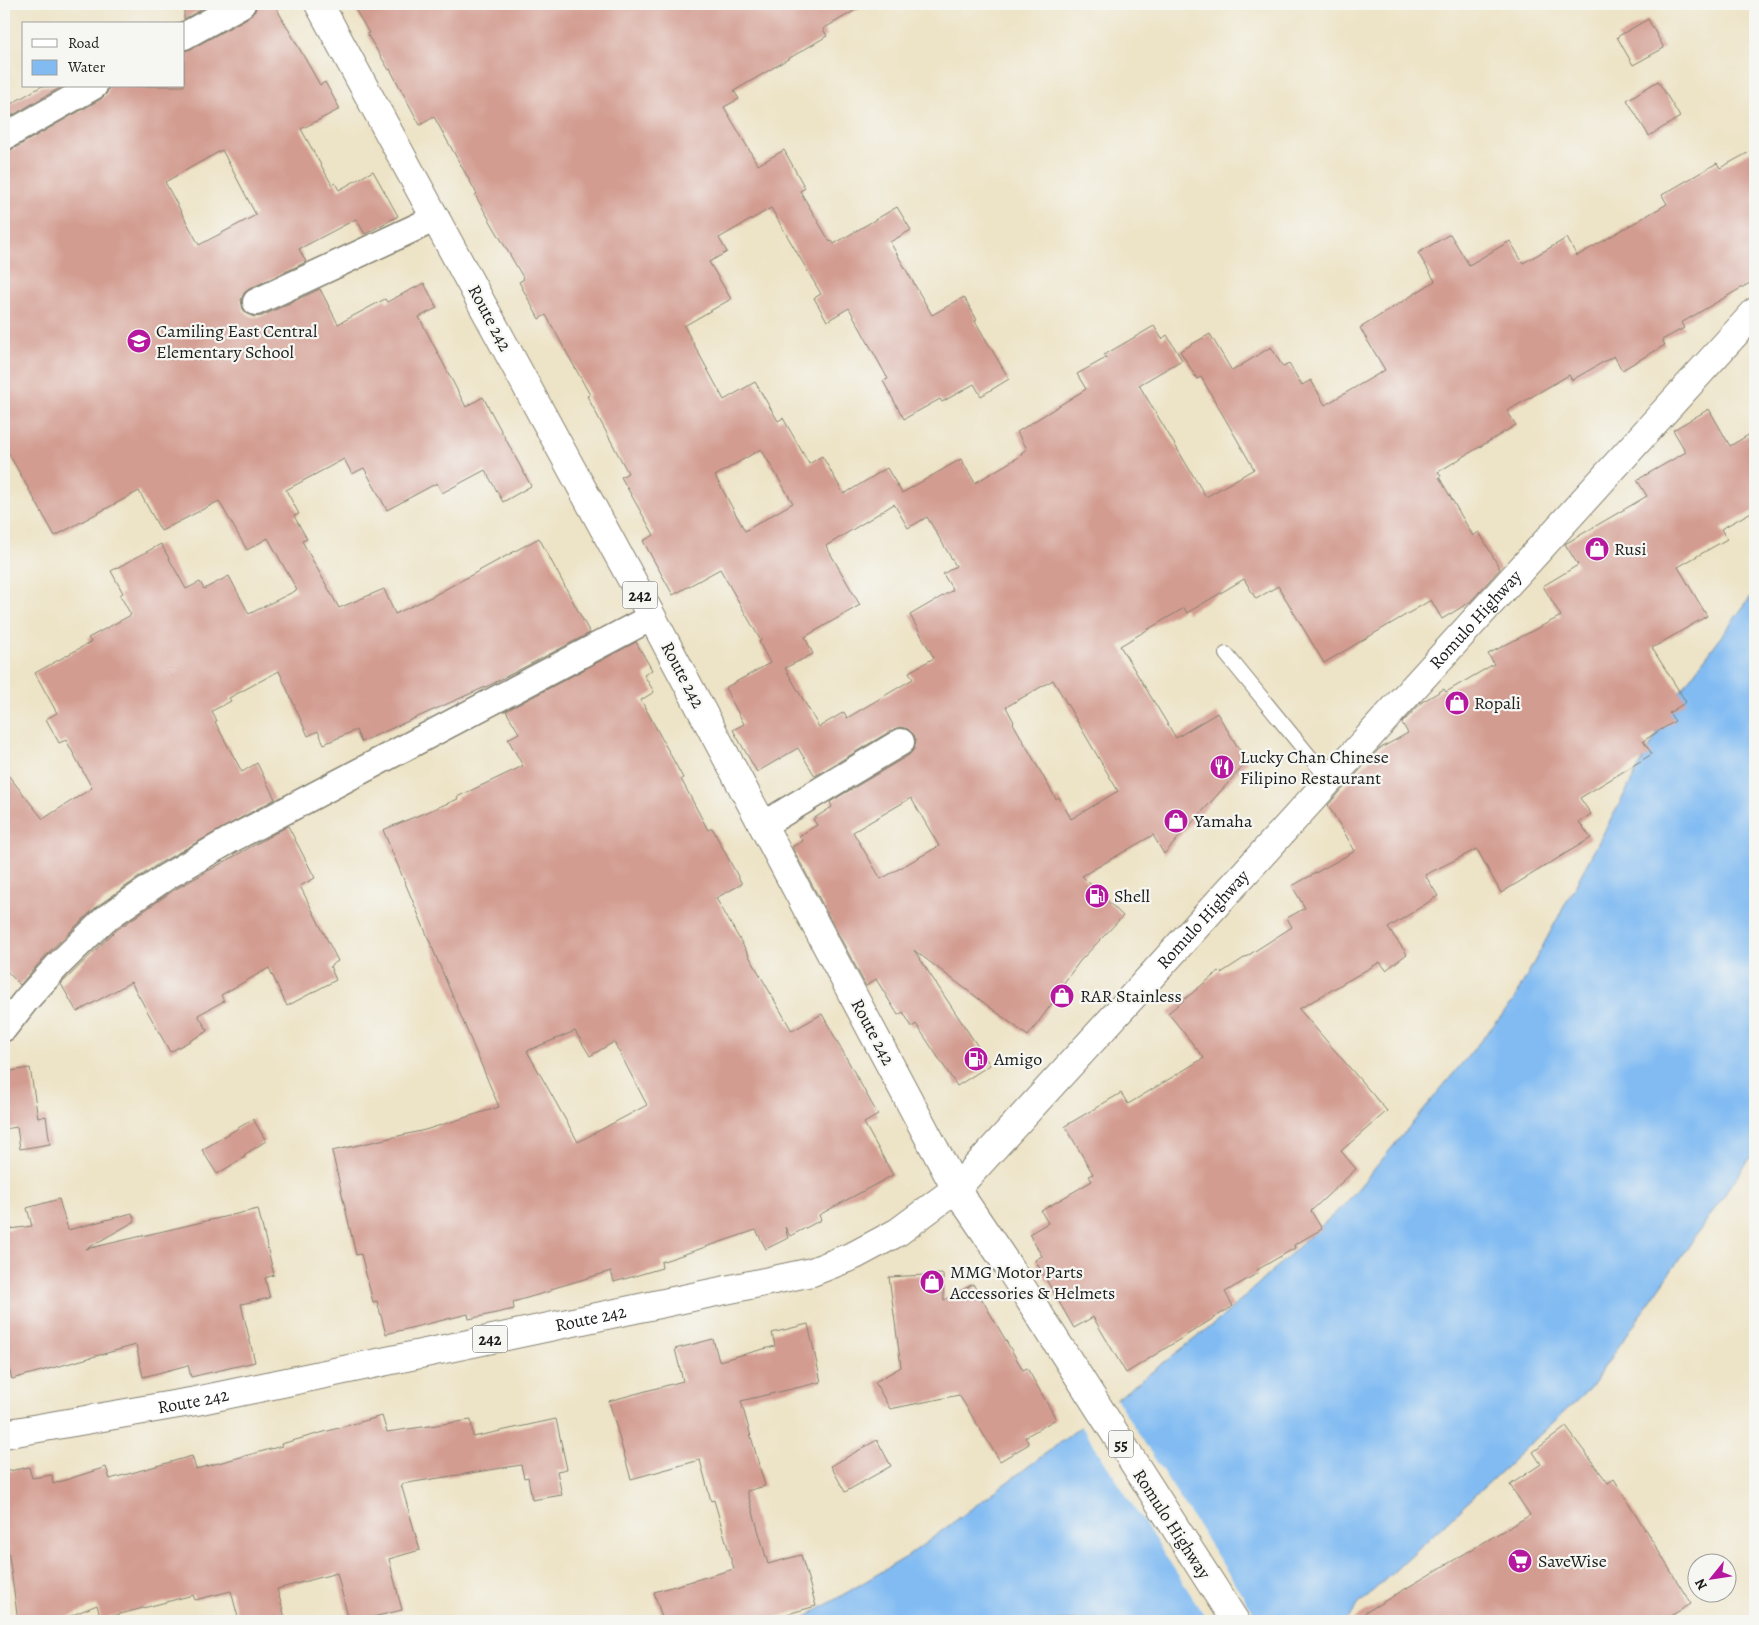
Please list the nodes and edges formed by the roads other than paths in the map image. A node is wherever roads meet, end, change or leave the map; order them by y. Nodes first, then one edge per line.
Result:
1 (242, 4) edge
2 (319, 4) edge
3 (185, 35) edge
4 (90, 88) edge
5 (4, 137) edge
6 (436, 218) junction
7 (256, 302) dead end
8 (1755, 312) edge
9 (652, 617) junction
10 (1226, 654) dead end
11 (901, 742) dead end
12 (1329, 780) junction
13 (763, 825) junction
14 (4, 1028) edge
15 (956, 1189) junction
16 (4, 1434) edge
17 (1234, 1621) edge

1 - 3 street
2 - 6 main road, Route 242 / 242
4 - 5 street
6 - 7 street
6 - 9 main road, Route 242 / 242
8 - 12 main road, Romulo Highway
9 - 13 main road, Route 242 / 242
9 - 14 street
10 - 12 lane
11 - 13 street
12 - 15 main road, Romulo Highway
13 - 15 main road, Route 242 / 242
15 - 16 main road, Route 242 / 242
15 - 17 main road, Romulo Highway / 55

